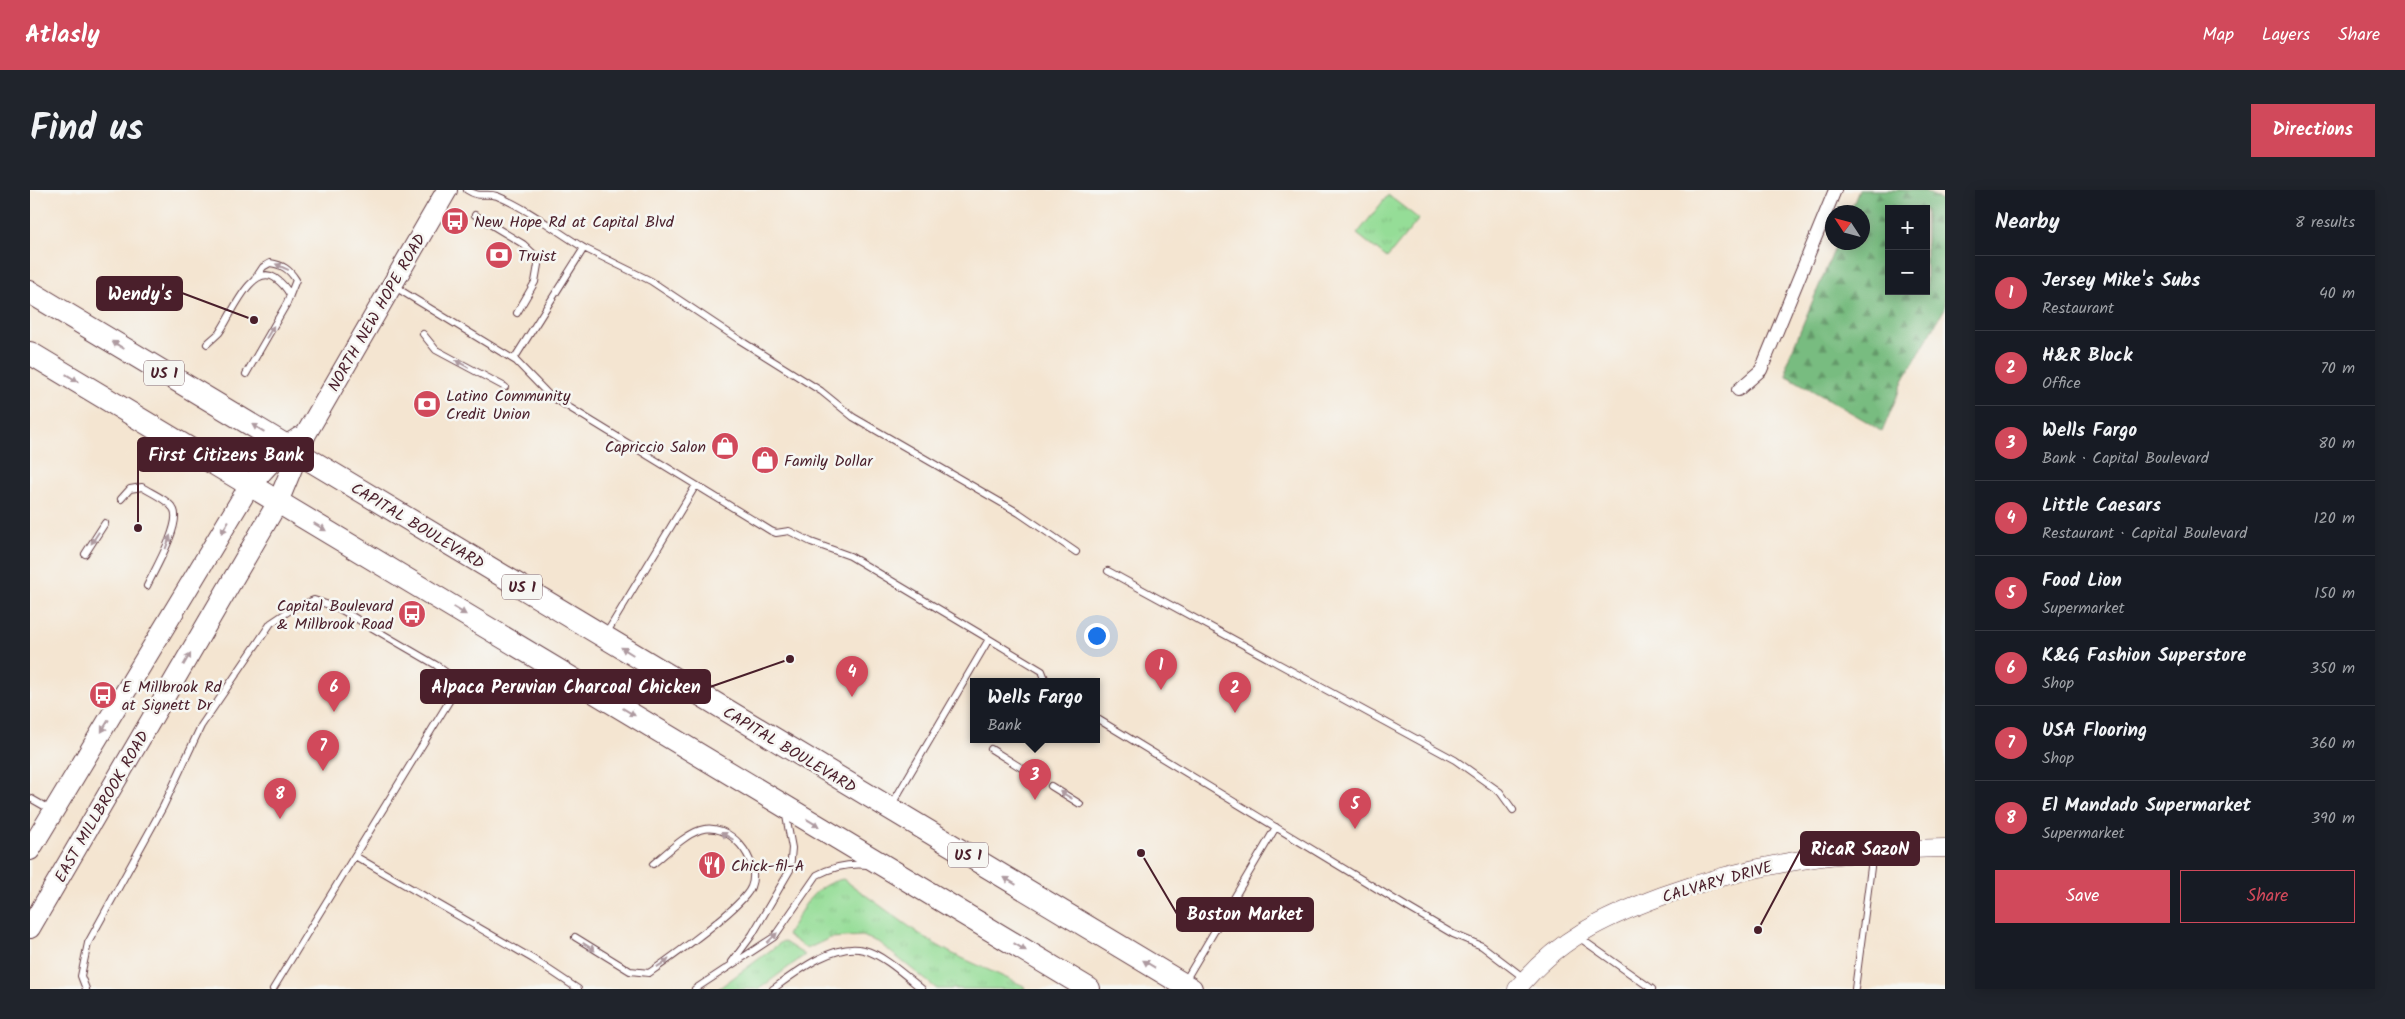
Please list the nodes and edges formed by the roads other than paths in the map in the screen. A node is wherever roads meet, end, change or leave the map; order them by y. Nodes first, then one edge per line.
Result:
1 (447, 190) edge
2 (468, 190) edge
3 (1835, 190) edge
4 (475, 215) dead end
5 (584, 248) junction
6 (255, 280) junction
7 (392, 285) junction
8 (30, 292) edge
9 (290, 295) junction
10 (517, 313) dead end
11 (423, 334) dead end
12 (207, 344) dead end
13 (30, 353) edge
14 (514, 359) junction
15 (246, 374) dead end
16 (505, 387) dead end
17 (1738, 390) dead end
18 (297, 444) junction
19 (250, 485) junction
20 (696, 486) junction
21 (121, 499) dead end
22 (278, 502) junction
23 (105, 522) dead end
24 (1076, 552) dead end
25 (85, 554) dead end
26 (1108, 571) dead end
27 (147, 586) dead end
28 (605, 636) junction
29 (989, 639) junction
30 (1045, 678) edge
31 (1100, 720) edge
32 (991, 749) dead end
33 (1039, 779) dead end
34 (1051, 786) dead end
35 (30, 798) edge
36 (775, 800) junction
37 (1080, 804) dead end
38 (889, 808) junction
39 (1513, 810) dead end
40 (53, 812) junction
41 (1276, 827) junction
42 (1945, 848) edge
43 (30, 850) edge
44 (1873, 851) junction
45 (355, 856) junction
46 (653, 864) dead end
47 (888, 868) junction
48 (30, 928) edge
49 (1576, 935) junction
50 (575, 937) dead end
51 (731, 964) junction
52 (1521, 984) edge
53 (1187, 987) edge
54 (86, 989) edge
55 (273, 989) edge
56 (578, 989) edge
57 (695, 989) edge
58 (773, 989) edge
59 (922, 989) edge
60 (1089, 989) edge
61 (1652, 989) edge
62 (1855, 989) edge

1 - 7 main road, NORTH NEW HOPE ROAD
2 - 5 lane
3 - 17 street
4 - 10 lane
5 - 14 lane
5 - 24 lane
6 - 9 lane
9 -> 6 lane
6 - 12 lane
7 - 14 lane
7 - 18 main road, NORTH NEW HOPE ROAD
18 -> 8 highway, CAPITAL BOULEVARD / US 1
15 -> 9 lane
16 -> 11 lane
13 -> 19 highway
14 - 20 lane
18 - 19 main road
18 - 22 main road, NORTH NEW HOPE ROAD
18 - 28 highway, CAPITAL BOULEVARD / US 1
19 - 22 highway
19 -> 40 main road
20 - 28 lane
20 - 29 lane
27 -> 21 lane
22 -> 36 highway
48 -> 22 main road, EAST MILLBROOK ROAD
23 -> 25 lane
26 - 39 lane
38 -> 28 highway, CAPITAL BOULEVARD / US 1
29 - 30 lane
29 - 38 lane
31 - 41 lane
32 - 33 lane
37 -> 34 lane
35 - 40 lane
36 -> 47 highway
36 - 51 lane
53 -> 38 highway, CAPITAL BOULEVARD / US 1
40 - 43 main road
41 - 52 lane
41 - 53 lane
42 - 44 street, CALVARY DRIVE
44 - 49 street, CALVARY DRIVE
44 - 62 lane
45 - 54 lane
45 - 55 lane
45 - 56 lane
50 -> 46 lane
51 -> 47 lane
47 -> 60 highway
49 - 52 street, CALVARY DRIVE
49 - 61 lane
51 - 57 lane
58 - 59 lane

